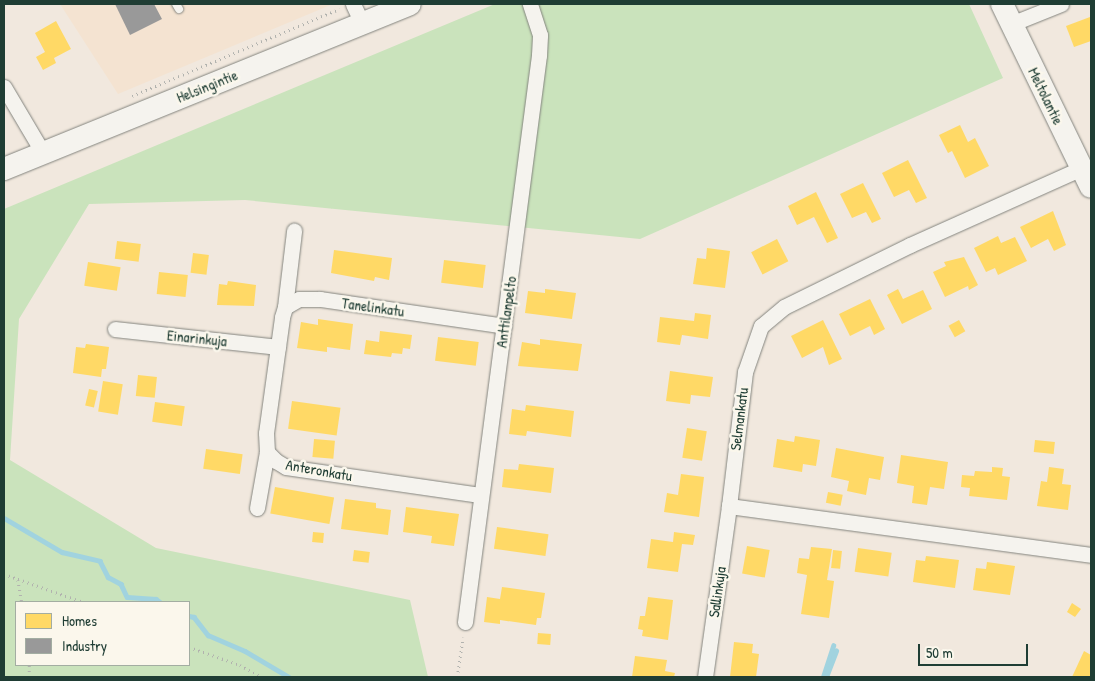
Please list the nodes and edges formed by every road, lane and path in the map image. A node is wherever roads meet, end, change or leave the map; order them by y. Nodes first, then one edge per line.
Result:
1 (410, 4) edge
2 (530, 4) edge
3 (1062, 4) edge
4 (353, 12) edge
5 (1006, 14) edge
6 (4, 87) edge
7 (126, 100) dead end
8 (43, 153) junction
9 (4, 169) edge
10 (1086, 178) edge
11 (294, 231) dead end
12 (285, 307) junction
13 (504, 326) junction
14 (115, 329) dead end
15 (278, 347) junction
16 (267, 452) junction
17 (480, 495) junction
18 (729, 506) junction
19 (257, 508) dead end
20 (1091, 556) edge
21 (4, 574) edge
22 (18, 580) junction
23 (22, 601) edge
24 (80, 601) edge
25 (465, 622) joint
26 (190, 647) edge
27 (262, 677) edge
28 (457, 677) edge
29 (706, 677) edge

1 - 4 main road, Helsingintie
2 - 13 street, Anttilanpelto
3 - 5 street
4 - 7 path
4 - 8 main road, Helsingintie
5 - 10 main road, Meltolantie
6 - 8 street
8 - 9 main road, Helsingintie
10 - 18 street, Selmankatu
11 - 12 street
12 - 13 street, Tanelinkatu
12 - 15 street
13 - 17 street, Anttilanpelto
14 - 15 street, Einarinkuja
15 - 16 street, Anteronkatu
16 - 17 street, Anteronkatu
16 - 19 street
17 - 25 street, Anttilanpelto
18 - 20 street
18 - 29 street, Sallinkuja
21 - 22 path
22 - 23 path
22 - 24 path
25 - 28 path
26 - 27 path

